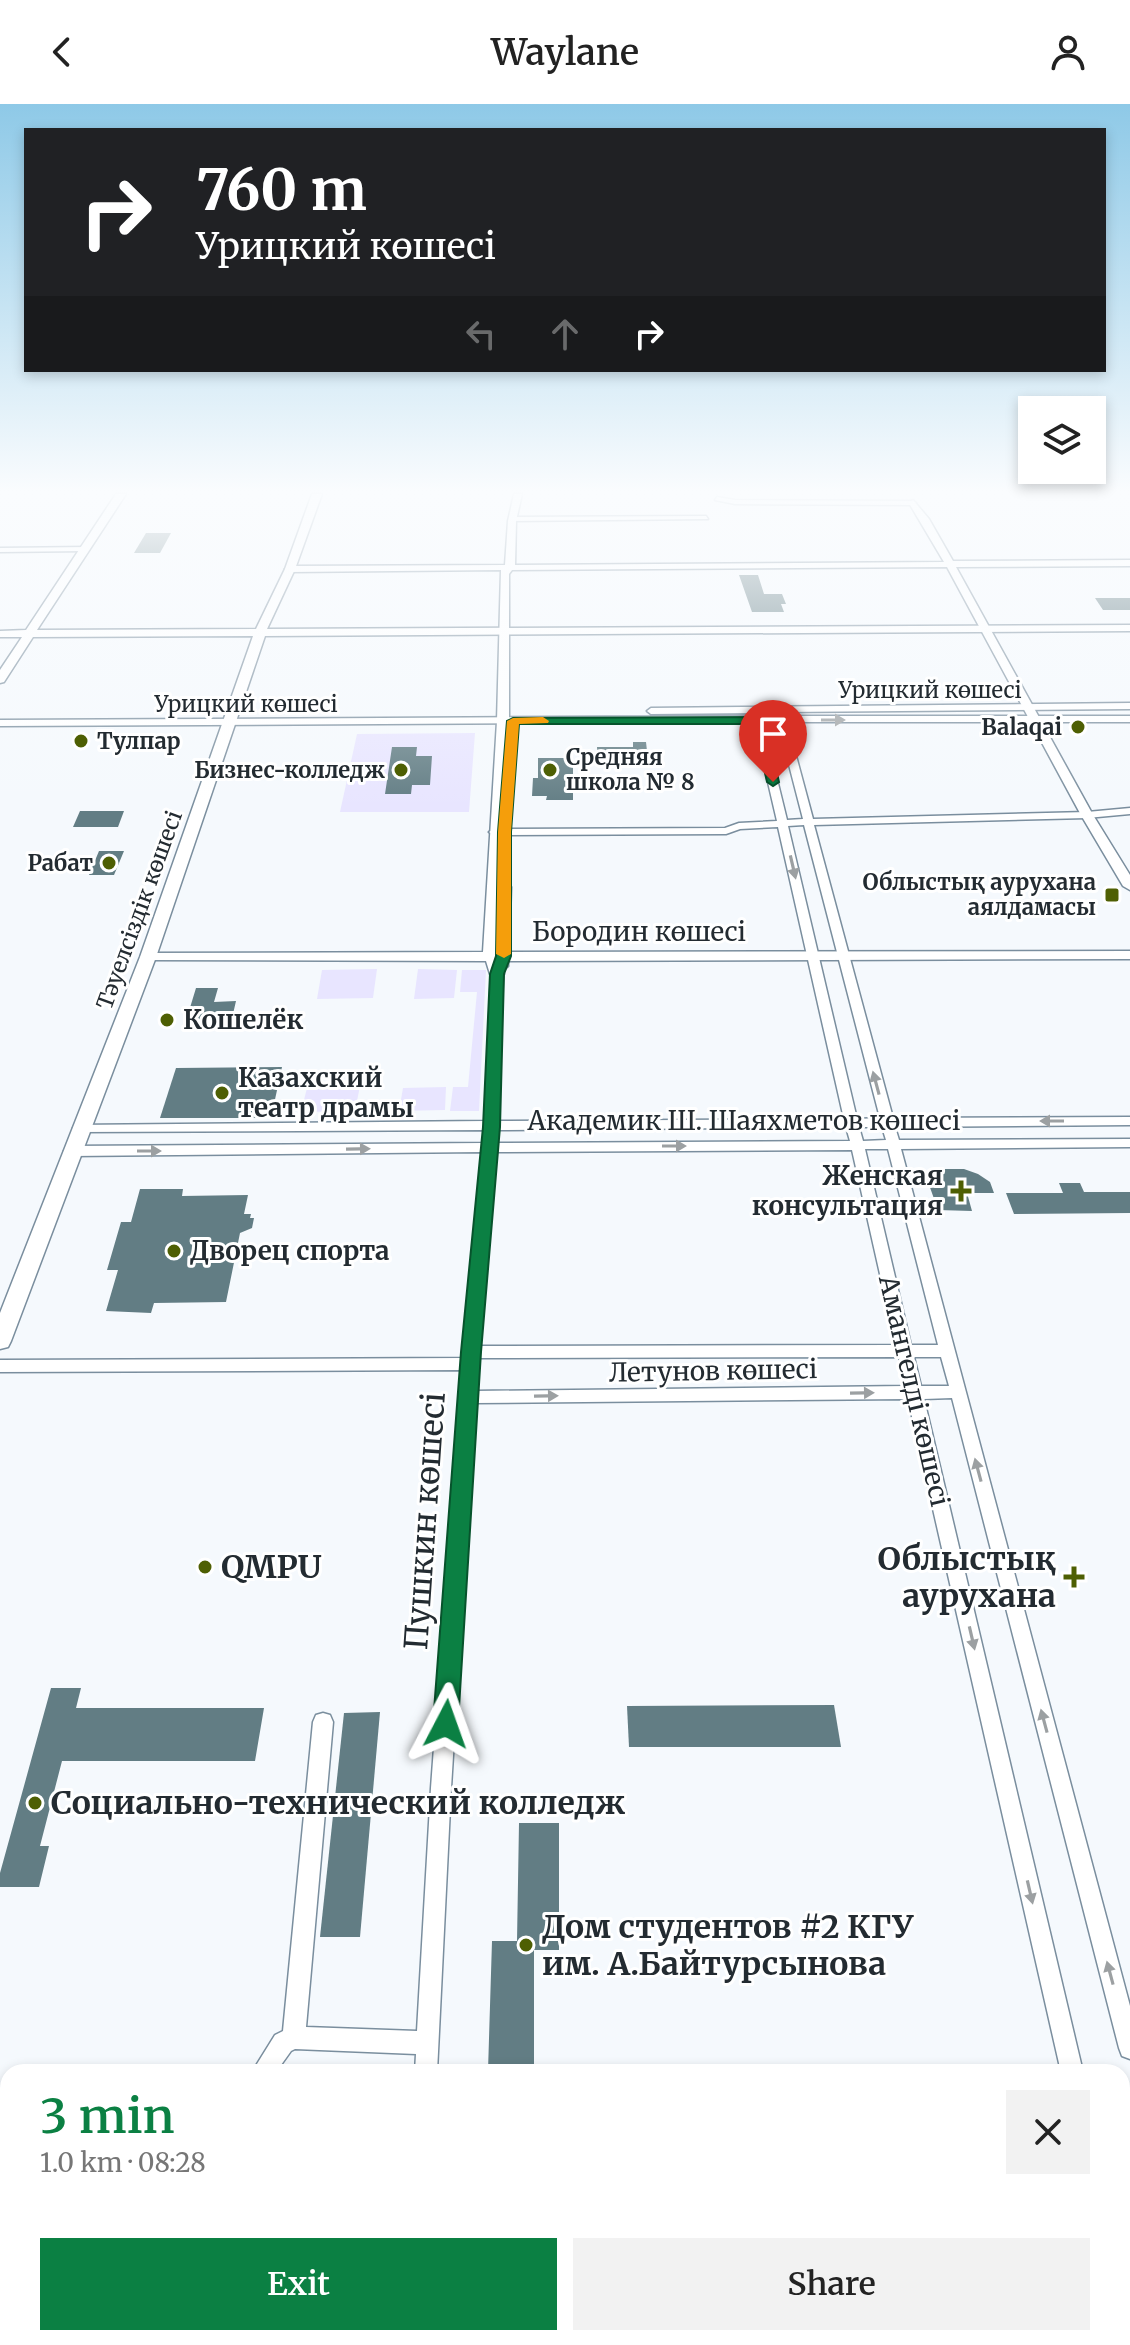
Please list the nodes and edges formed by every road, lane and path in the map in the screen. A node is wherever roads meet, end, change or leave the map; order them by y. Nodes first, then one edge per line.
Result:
1 (54, 599) edge
2 (276, 599) edge
3 (509, 599) edge
4 (967, 599) edge
5 (984, 628) junction
6 (1130, 628) edge
7 (510, 631) junction
8 (260, 633) junction
9 (0, 634) edge
10 (31, 634) junction
11 (0, 679) edge
12 (1130, 706) edge
13 (1029, 708) junction
14 (757, 715) junction
15 (780, 715) junction
16 (505, 718) junction
17 (1130, 719) edge
18 (1035, 720) junction
19 (228, 722) junction
20 (0, 723) edge
21 (1130, 811) edge
22 (1107, 814) junction
23 (1087, 815) junction
24 (1130, 817) edge
25 (808, 822) junction
26 (783, 825) junction
27 (499, 832) junction
28 (1130, 886) edge
29 (813, 955) junction
30 (843, 955) junction
31 (1130, 955) edge
32 (497, 956) junction
33 (148, 957) junction
34 (497, 974) joint
35 (852, 1121) junction
36 (886, 1121) junction
37 (1130, 1121) edge
38 (637, 1124) junction
39 (283, 1126) junction
40 (491, 1127) junction
41 (80, 1128) junction
42 (892, 1143) junction
43 (1130, 1143) edge
44 (857, 1144) junction
45 (490, 1146) junction
46 (638, 1146) junction
47 (280, 1150) junction
48 (71, 1151) junction
49 (0, 1341) edge
50 (947, 1351) junction
51 (905, 1352) junction
52 (471, 1358) junction
53 (0, 1366) edge
54 (958, 1392) junction
55 (915, 1393) junction
56 (468, 1397) junction
57 (323, 1722) dead end
58 (294, 2038) junction
59 (429, 2043) junction
60 (1130, 2048) edge
61 (269, 2064) edge
62 (427, 2064) edge
63 (1070, 2064) edge

1 - 10 main road
2 - 8 main road, Тәуелсіздік көшесі
3 - 7 street, Пушкин көшесі
4 - 5 street
5 - 6 main road
5 - 7 main road
5 - 13 street
7 - 8 main road
7 - 16 street, Пушкин көшесі
8 - 10 main road
8 - 19 main road, Тәуелсіздік көшесі
9 - 10 main road
10 - 11 main road
12 - 13 street, Урицкий көшесі
13 - 15 street, Урицкий көшесі
13 - 18 street
14 - 15 street, Урицкий көшесі
14 - 16 street, Урицкий көшесі
14 - 26 street, Амангелді көшесі
15 -> 18 street, Урицкий көшесі
15 - 25 street, Амангелді көшесі
16 - 19 street, Урицкий көшесі
16 - 27 street, Пушкин көшесі
17 - 18 street, Урицкий көшесі
18 - 23 street
19 - 20 street, Урицкий көшесі
19 - 33 main road, Тәуелсіздік көшесі
21 - 22 street
22 - 23 street
22 - 24 street
23 - 25 street
23 - 28 street
25 - 26 street
25 - 30 street, Амангелді көшесі
26 - 27 street
26 -> 29 street, Амангелді көшесі
27 - 32 street, Пушкин көшесі
29 - 30 street, Бородин көшесі
29 - 32 street, Бородин көшесі
29 - 35 street, Амангелді көшесі
30 - 31 street, Бородин көшесі
36 -> 30 street, Амангелді көшесі
32 - 33 street, Бородин көшесі
32 - 34 street, Пушкин көшесі
33 - 41 main road, Тәуелсіздік көшесі
34 - 40 street, Пушкин көшесі
35 - 36 street, Академик Ш. Шаяхметов көшесі
35 - 38 street, Академик Ш. Шаяхметов көшесі
35 - 44 street, Амангелді көшесі
37 -> 36 street, Академик Ш. Шаяхметов көшесі
36 - 42 street, Амангелді көшесі
38 - 40 street, Академик Ш. Шаяхметов көшесі
38 - 46 street
39 - 40 street, Академик Ш. Шаяхметов көшесі
39 - 41 street, Академик Ш. Шаяхметов көшесі
39 - 47 street
40 - 45 street, Пушкин көшесі
41 - 48 main road, Тәуелсіздік көшесі
42 - 43 street, Академик Ш. Шаяхметов көшесі
42 - 44 street, Академик Ш. Шаяхметов көшесі
42 - 50 street, Амангелді көшесі
46 -> 44 street, Академик Ш. Шаяхметов көшесі
44 - 51 street, Амангелді көшесі
45 - 46 street, Академик Ш. Шаяхметов көшесі
47 -> 45 street, Академик Ш. Шаяхметов көшесі
45 - 52 street, Пушкин көшесі
48 -> 47 street, Академик Ш. Шаяхметов көшесі
48 - 49 main road, Тәуелсіздік көшесі
50 - 51 street, Летунов көшесі
50 - 54 street, Амангелді көшесі
51 - 52 street, Летунов көшесі
51 - 55 street, Амангелді көшесі
52 - 53 street, Летунов көшесі
52 - 56 street, Пушкин көшесі
54 - 55 street, Летунов көшесі
60 -> 54 street, Амангелді көшесі
56 -> 55 street, Летунов көшесі
55 -> 63 street, Амангелді көшесі
56 - 59 street, Пушкин көшесі
57 - 58 street
58 - 59 street
58 - 61 street
59 - 62 street, Пушкин көшесі

